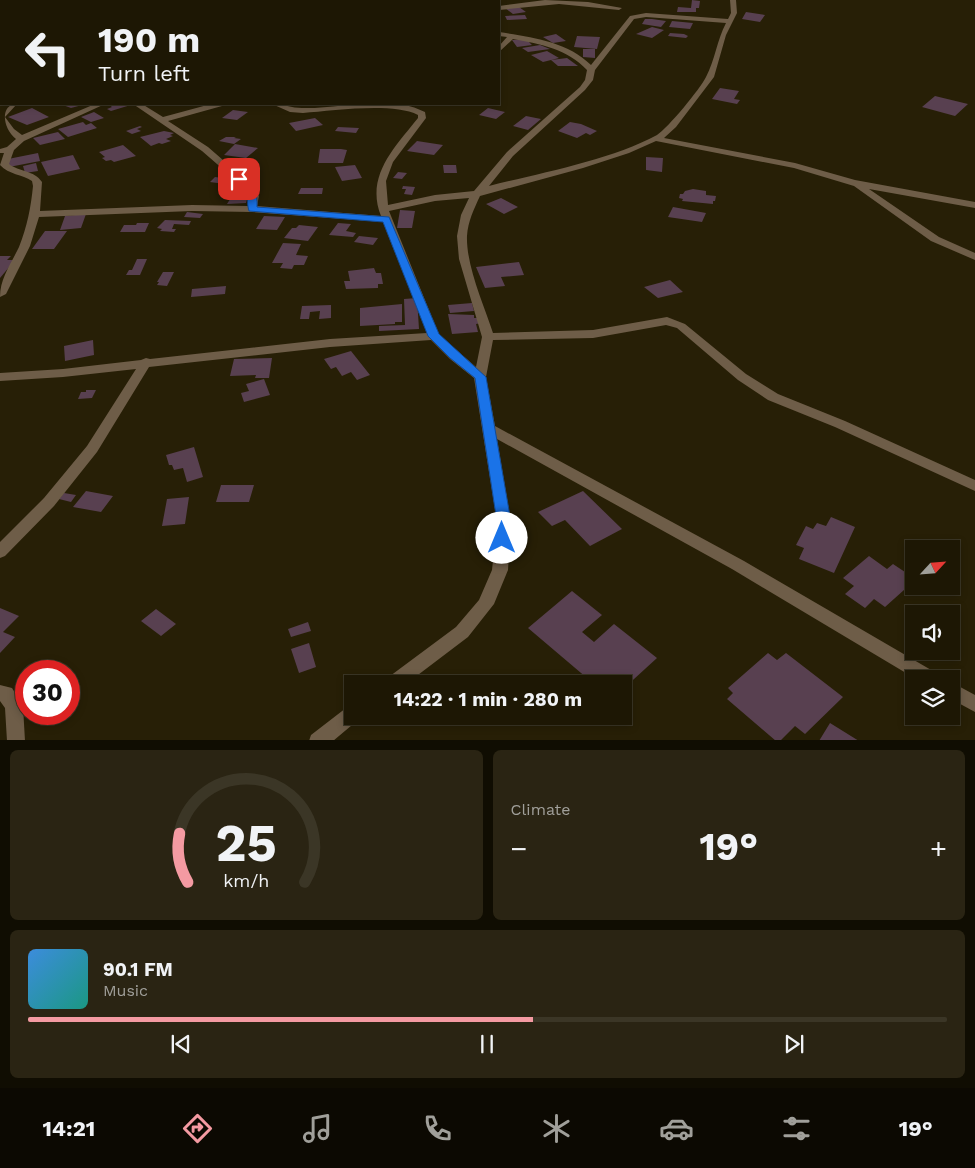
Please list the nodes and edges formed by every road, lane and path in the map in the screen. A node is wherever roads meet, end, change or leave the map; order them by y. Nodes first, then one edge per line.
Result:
1 (619, 0) edge
2 (733, 0) edge
3 (500, 8) edge
4 (620, 8) junction
5 (632, 17) junction
6 (729, 21) junction
7 (500, 34) edge
8 (512, 36) junction
9 (500, 49) edge
10 (591, 70) junction
11 (12, 105) edge
12 (98, 105) edge
13 (139, 105) edge
14 (215, 105) edge
15 (279, 105) edge
16 (162, 120) junction
17 (21, 138) junction
18 (656, 139) junction
19 (5, 150) edge
20 (854, 183) junction
21 (478, 192) junction
22 (975, 205) edge
23 (252, 209) junction
24 (383, 209) junction
25 (36, 214) junction
26 (386, 219) junction
27 (975, 257) edge
28 (0, 294) edge
29 (434, 336) junction
30 (488, 337) junction
31 (146, 362) junction
32 (0, 377) edge
33 (480, 377) junction
34 (489, 429) junction
35 (975, 486) edge
36 (0, 552) edge
37 (917, 670) edge
38 (404, 675) edge
39 (0, 693) edge
40 (960, 695) edge
41 (975, 704) edge
42 (344, 720) edge
43 (16, 740) edge
44 (318, 740) edge

1 - 4 street
2 - 6 street
3 - 4 street
4 - 5 street
5 - 6 street
5 - 10 street
6 - 18 street
7 - 8 street
8 - 9 street
8 - 10 street
10 - 21 street
11 - 17 street
12 - 17 street
13 - 16 street
14 - 16 street
15 - 24 street
16 - 23 street
17 - 19 street
18 - 20 street
18 - 21 street
19 - 25 street
20 - 22 street
20 - 27 street
21 - 24 street
21 - 30 street
23 - 25 street
23 - 26 street
24 - 26 street
25 - 28 street
26 - 29 street
29 - 31 street
29 - 33 street
30 - 33 street
30 - 35 street
31 - 32 street
31 - 36 street
33 - 34 street
34 - 37 street
34 - 38 street
39 - 43 street
40 - 41 street
42 - 44 street

